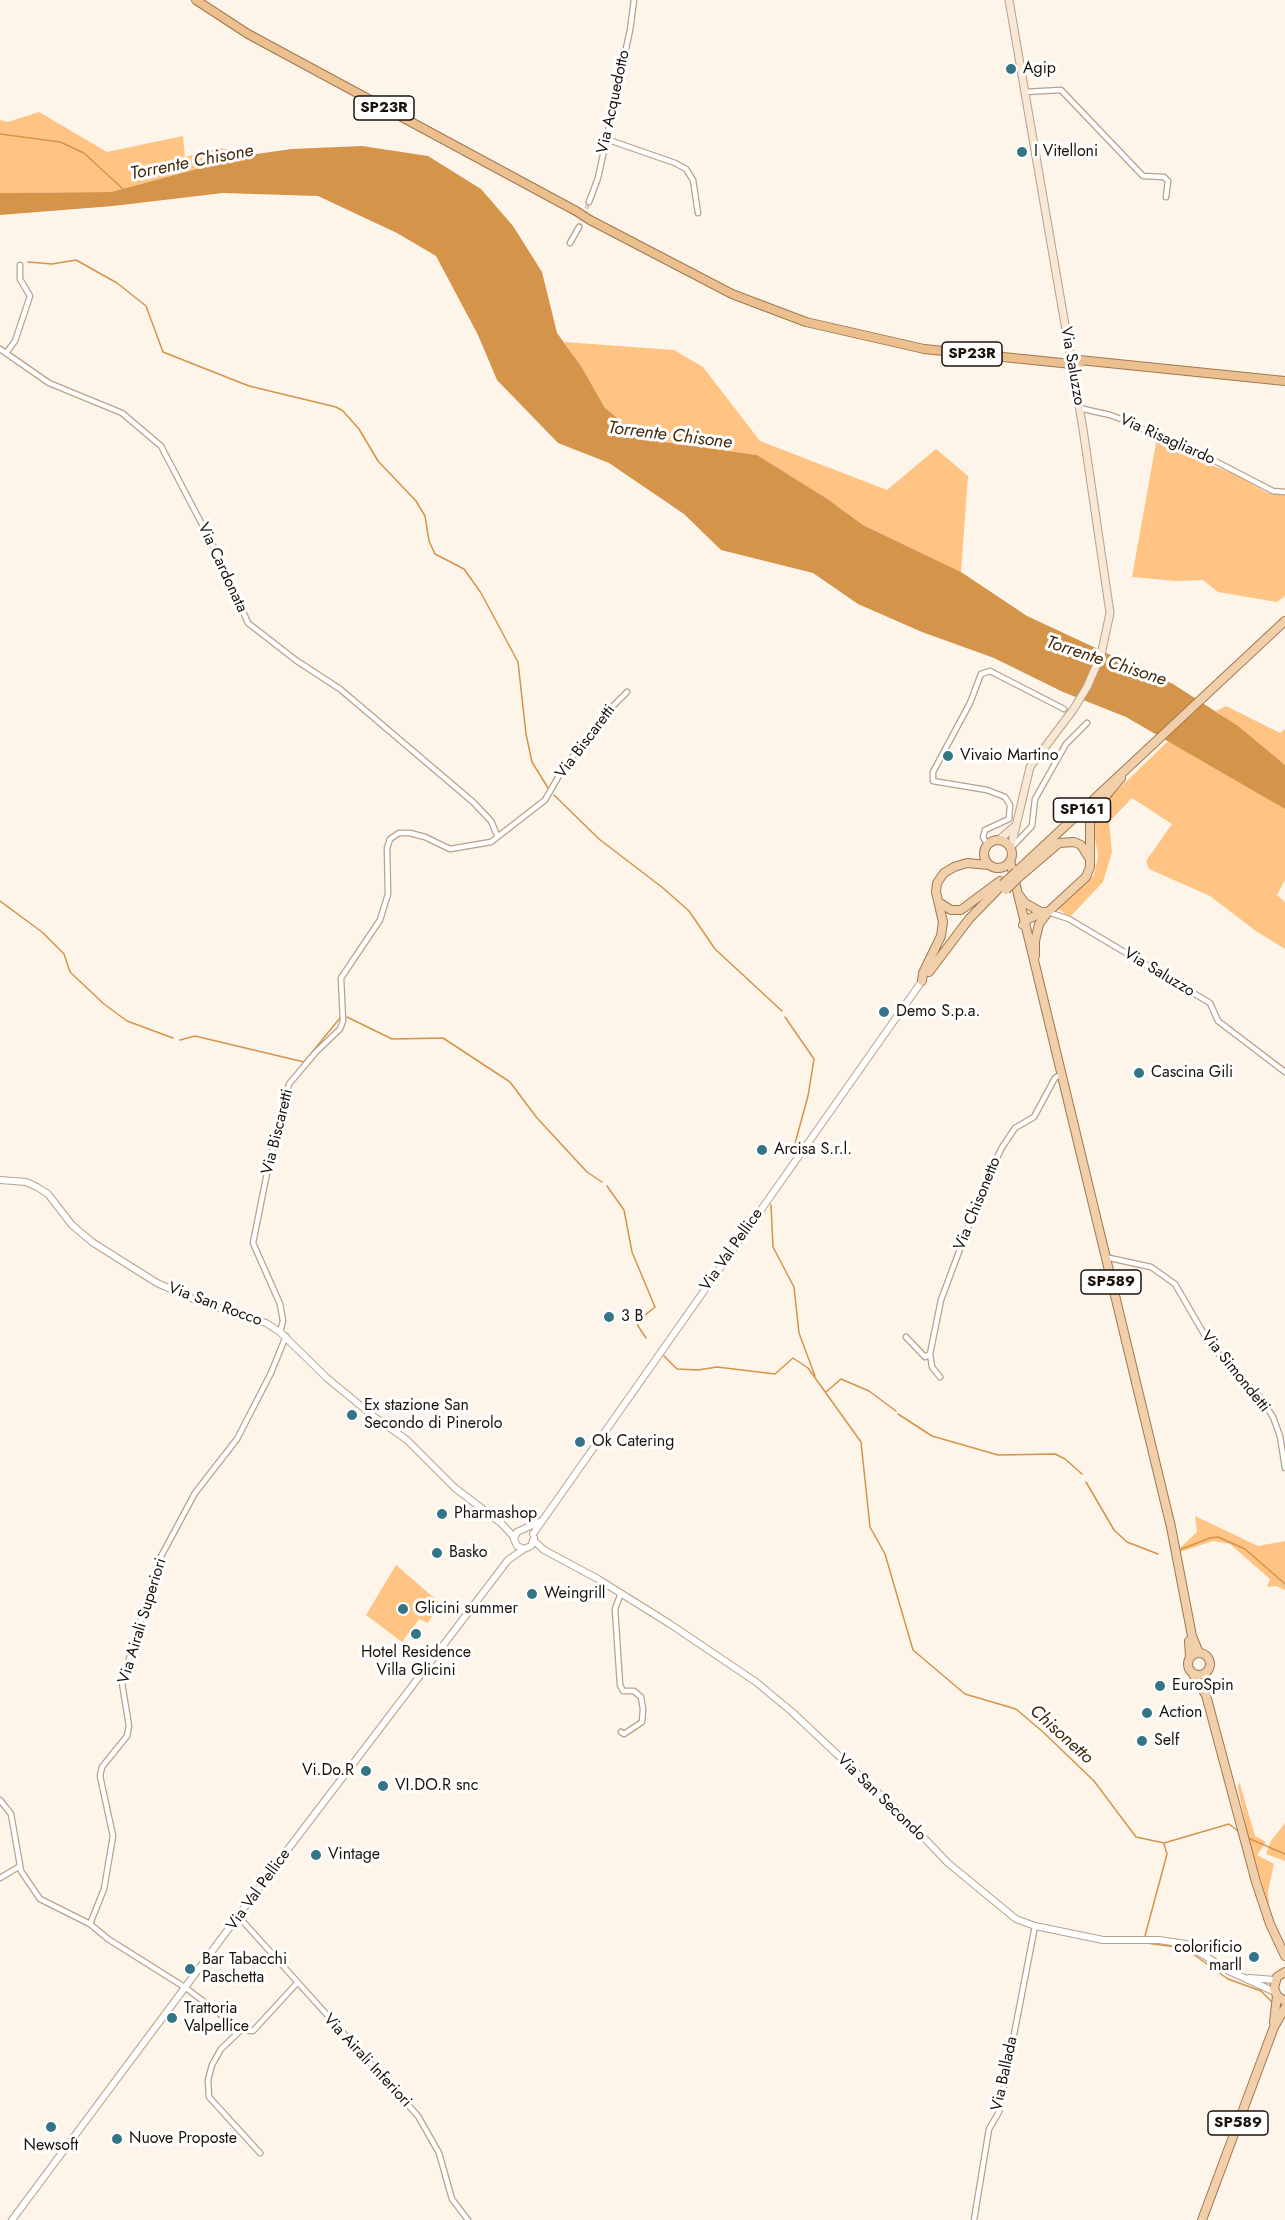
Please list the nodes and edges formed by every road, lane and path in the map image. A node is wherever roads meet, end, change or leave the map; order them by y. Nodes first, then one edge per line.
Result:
1 (196, 0) edge
2 (204, 0) edge
3 (634, 0) edge
4 (1009, 0) edge
5 (1024, 92) junction
6 (606, 139) junction
7 (1166, 197) dead end
8 (588, 202) tunnel mouth
9 (576, 209) junction
10 (698, 213) dead end
11 (579, 227) tunnel mouth
12 (570, 243) dead end
13 (20, 265) dead end
14 (0, 349) edge
15 (6, 353) junction
16 (1182, 373) junction
17 (1285, 381) edge
18 (1285, 386) edge
19 (1079, 408) junction
20 (1285, 492) edge
21 (1285, 621) edge
22 (627, 692) dead end
23 (1064, 709) dead end
24 (1087, 723) dead end
25 (1132, 763) junction
26 (1014, 827) junction
27 (497, 836) junction
28 (999, 840) junction
29 (986, 847) junction
30 (1011, 847) junction
31 (1091, 861) junction
32 (967, 863) junction
33 (989, 865) junction
34 (998, 868) junction
35 (1015, 872) junction
36 (1004, 884) junction
37 (1018, 894) junction
38 (938, 899) junction
39 (1045, 912) junction
40 (1039, 924) junction
41 (1023, 925) junction
42 (922, 981) junction
43 (1040, 987) junction
44 (1285, 1071) edge
45 (1062, 1074) junction
46 (0, 1180) edge
47 (1105, 1257) junction
48 (283, 1334) junction
49 (906, 1337) dead end
50 (930, 1354) junction
51 (940, 1377) dead end
52 (1285, 1468) edge
53 (1166, 1510) junction
54 (542, 1520) junction
55 (501, 1523) junction
56 (524, 1529) junction
57 (533, 1538) junction
58 (514, 1539) junction
59 (526, 1548) junction
60 (544, 1550) junction
61 (508, 1560) junction
62 (621, 1593) junction
63 (1199, 1653) junction
64 (1190, 1657) junction
65 (1209, 1668) junction
66 (1193, 1674) junction
67 (1206, 1695) junction
68 (621, 1732) dead end
69 (0, 1800) edge
70 (20, 1866) junction
71 (0, 1878) edge
72 (239, 1917) junction
73 (90, 1924) junction
74 (1035, 1926) junction
75 (1284, 1954) edge
76 (1279, 1976) edge
77 (1243, 1977) junction
78 (297, 1983) junction
79 (186, 1988) junction
80 (1276, 1994) junction
81 (1285, 2001) edge
82 (1285, 2008) edge
83 (1274, 2026) junction
84 (241, 2030) junction
85 (260, 2153) dead end
86 (12, 2220) edge
87 (468, 2220) edge
88 (974, 2220) edge
89 (1202, 2220) edge

1 - 9 highway, SP23R
2 - 9 highway, SP23R
3 - 6 street, Via Acquedotto
4 - 5 main road, Via Saluzzo
5 - 7 street
5 - 19 main road, Via Saluzzo
6 - 8 street, Via Acquedotto
6 - 10 street
9 - 16 highway, SP23R, bridge
11 - 12 street
13 - 15 street
14 - 15 street, Via Cardonata
15 - 27 street, Via Cardonata
16 - 17 highway, SP23R
16 - 18 highway, SP23R
19 - 20 street, Via Risagliardo
19 - 26 main road, Via Saluzzo
21 - 25 main road, SP161
22 - 27 street, Via Biscaretti
23 - 29 street
24 - 30 street
25 - 31 main road
25 - 35 main road, SP161
26 - 28 main road
26 - 30 main road, Via Saluzzo
27 - 48 street, Via Biscaretti
28 - 29 main road
28 - 30 main road
29 - 32 main road
29 - 33 main road
30 - 35 main road, SP589
31 - 35 main road
31 - 39 main road, SP589
32 - 33 main road
32 - 38 main road
33 - 34 main road
34 - 35 main road
34 - 35 main road
35 - 36 main road, SP161, bridge
35 - 37 main road, SP589
36 - 38 main road
36 - 42 main road, SP161
37 - 39 main road
37 - 41 main road, SP589
38 - 42 main road
39 - 40 main road, SP589
39 - 41 main road
39 - 44 street, Via Saluzzo
40 - 41 main road
40 - 43 main road, SP589
41 - 43 main road, SP589
42 - 54 street, Via Val Pellice / SP161
43 - 45 main road, SP589
45 - 47 main road, SP589
45 - 50 street, Via Chisonetto
46 - 48 street, Via San Rocco
47 - 52 street, Via Simondetti
47 - 53 main road, SP589
48 - 55 street, Via San Rocco
48 - 73 street, Via Airali Superiori
49 - 50 street
50 - 51 street
53 - 63 main road, SP589
53 - 64 main road, SP589
54 - 56 street, SP161
54 - 57 street, SP161
55 - 56 street, Via San Rocco
55 - 58 street, Via San Rocco
56 - 57 street
56 - 58 street, SP161
57 - 59 street, SP161
57 - 60 street
58 - 59 street, Via San Rocco
58 - 61 street, SP161
59 - 60 street
59 - 61 street, SP161
60 - 62 street, Via San Secondo
61 - 72 street, Via Val Pellice / SP161
62 - 68 street
62 - 74 street, Via San Secondo
63 - 64 main road
63 - 65 main road, SP589
64 - 66 main road, SP589
65 - 66 main road
65 - 67 main road, SP589
66 - 67 main road, SP589
67 - 75 main road, SP589
69 - 70 street
70 - 71 street
70 - 73 street
72 - 78 street, Via Airali Inferiori
72 - 79 street, Via Val Pellice / SP161
73 - 79 street
74 - 77 street, Via San Secondo
74 - 88 street, Via Ballada
75 - 76 main road, SP589
76 - 77 street
76 - 80 main road, SP589
77 - 80 street, Via San Secondo
78 - 84 street
78 - 87 street, Via Airali Inferiori
79 - 84 street
79 - 86 street, Via Val Pellice / SP161
80 - 81 main road
80 - 83 main road, SP589
82 - 83 main road, SP589
83 - 89 main road, SP589
84 - 85 street

